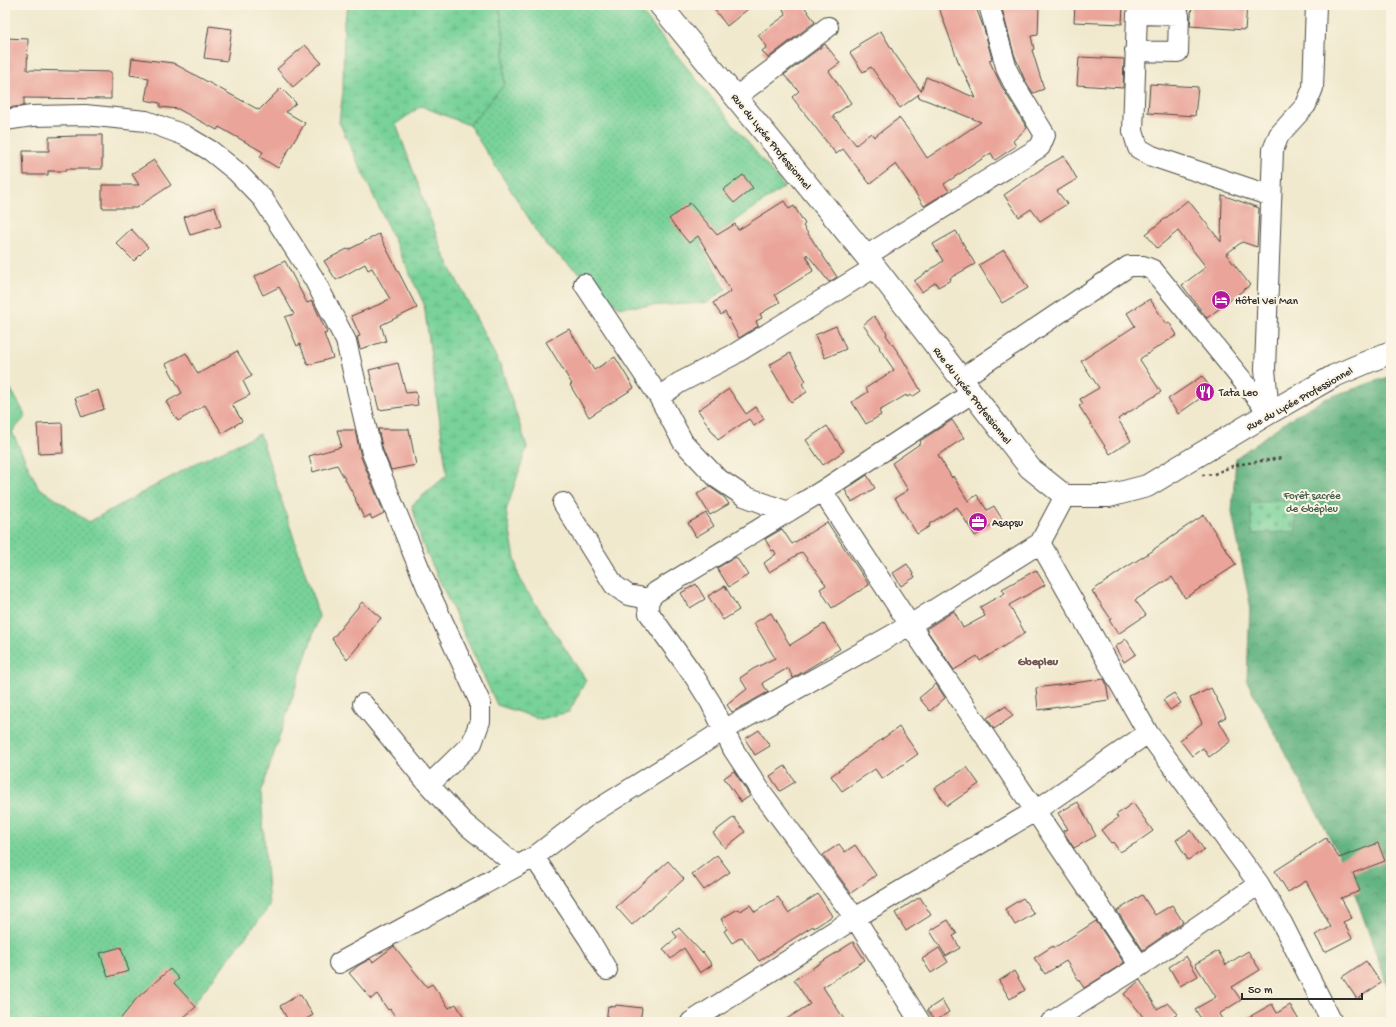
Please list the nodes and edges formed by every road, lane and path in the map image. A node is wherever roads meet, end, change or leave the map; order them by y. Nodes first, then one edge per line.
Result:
1 (660, 5) edge
2 (989, 5) edge
3 (1316, 5) edge
4 (828, 27) dead end
5 (1135, 51) dead end
6 (736, 97) junction
7 (5, 120) edge
8 (1271, 196) junction
9 (871, 262) junction
10 (584, 284) dead end
11 (1391, 352) edge
12 (966, 386) junction
13 (659, 397) junction
14 (1269, 413) junction
15 (1282, 458) dead end
16 (1187, 462) junction
17 (822, 491) junction
18 (1065, 496) junction
19 (563, 503) dead end
20 (788, 512) junction
21 (1040, 542) junction
22 (649, 598) junction
23 (910, 625) junction
24 (363, 704) dead end
25 (724, 730) junction
26 (1148, 733) junction
27 (429, 785) junction
28 (1035, 811) junction
29 (534, 857) junction
30 (517, 866) junction
31 (1259, 884) junction
32 (855, 918) junction
33 (339, 962) dead end
34 (1140, 966) junction
35 (607, 970) dead end
36 (697, 1020) edge
37 (920, 1022) edge
38 (1051, 1022) edge
39 (1332, 1022) edge

1 - 6 main road, Rue du Lycée Professionnel
2 - 9 street
3 - 8 street
4 - 6 street
5 - 8 street
6 - 9 main road, Rue du Lycée Professionnel
7 - 27 street
8 - 14 street
9 - 12 main road, Rue du Lycée Professionnel
9 - 13 street
10 - 13 street
11 - 14 main road, Rue du Lycée Professionnel
12 - 14 street
12 - 17 street
12 - 18 main road, Rue du Lycée Professionnel
13 - 20 street
14 - 16 main road, Rue du Lycée Professionnel
15 - 16 path
16 - 18 main road, Rue du Lycée Professionnel
17 - 20 street
17 - 23 street
18 - 21 street
19 - 22 street
20 - 22 street
21 - 23 street
21 - 26 street
22 - 25 street
23 - 25 street
23 - 28 street
24 - 27 street
25 - 29 street
25 - 32 street
26 - 28 street
26 - 31 street
27 - 30 street
28 - 32 street
28 - 34 street
29 - 30 street
29 - 35 street
30 - 33 street
31 - 34 street
31 - 39 street
32 - 36 street
32 - 37 street
34 - 38 street

